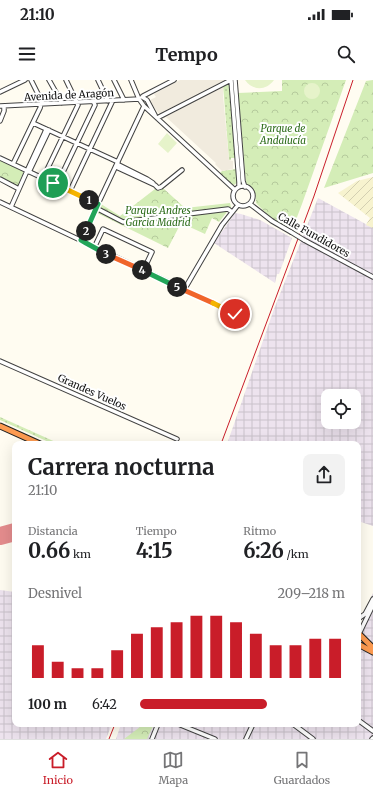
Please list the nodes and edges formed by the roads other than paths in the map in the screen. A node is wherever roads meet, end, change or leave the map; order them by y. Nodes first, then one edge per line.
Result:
1 (25, 80) edge
2 (31, 80) edge
3 (49, 80) edge
4 (66, 80) edge
5 (98, 80) edge
6 (114, 80) edge
7 (131, 80) edge
8 (174, 80) edge
9 (231, 80) edge
10 (235, 80) edge
11 (0, 86) edge
12 (1, 92) edge
13 (141, 98) junction
14 (108, 100) junction
15 (113, 100) junction
16 (124, 100) junction
17 (76, 102) junction
18 (93, 102) junction
19 (62, 103) junction
20 (42, 104) junction
21 (2, 106) edge
22 (150, 106) junction
23 (145, 107) junction
24 (157, 118) junction
25 (0, 121) edge
26 (33, 123) junction
27 (48, 129) junction
28 (63, 137) junction
29 (77, 143) junction
30 (90, 149) junction
31 (0, 158) edge
32 (13, 164) junction
33 (117, 164) junction
34 (182, 170) dead end
35 (28, 171) junction
36 (43, 178) junction
37 (0, 179) edge
38 (48, 181) junction
39 (246, 187) junction
40 (19, 189) junction
41 (237, 189) junction
42 (70, 191) junction
43 (0, 202) edge
44 (250, 204) junction
45 (238, 205) junction
46 (97, 206) junction
47 (11, 207) junction
48 (232, 212) junction
49 (81, 240) junction
50 (94, 248) junction
51 (143, 271) junction
52 (373, 277) edge
53 (184, 290) junction
54 (236, 314) dead end
55 (0, 361) edge
56 (0, 426) edge
57 (0, 430) edge
58 (178, 439) dead end
59 (25, 441) edge
60 (33, 441) edge
61 (373, 600) edge
62 (373, 605) edge
63 (361, 617) edge
64 (361, 628) edge
65 (361, 637) edge
66 (361, 646) edge
67 (373, 648) edge
68 (373, 652) edge
69 (361, 722) edge
70 (157, 727) edge
71 (185, 727) edge
72 (252, 727) edge
73 (297, 727) edge
74 (373, 731) edge
75 (152, 739) edge
76 (215, 739) edge
77 (246, 739) edge
78 (313, 739) edge

1 - 12 street
2 - 20 street
3 - 19 street
4 - 17 street
5 - 14 street
6 - 16 street
7 - 13 street
8 - 13 street
9 - 24 street
9 - 41 street
10 - 39 street
11 - 12 street
13 - 16 street, Avenida de Aragón
13 - 22 street
13 - 23 street
14 - 15 street, Avenida de Aragón
14 - 18 street, Avenida de Aragón
15 - 16 street, Avenida de Aragón
15 - 30 street
17 - 18 street, Avenida de Aragón
17 - 19 street, Avenida de Aragón
17 - 28 street
18 - 29 street
19 - 20 street, Avenida de Aragón
20 - 21 street, Avenida de Aragón
20 - 26 street
21 - 25 street
22 - 23 street
22 - 24 street
23 - 24 street
23 - 33 street
24 - 41 street
26 - 27 street
26 - 32 street
27 - 28 street
27 - 35 street
28 - 29 street
28 - 36 street
29 - 30 street
29 - 38 street
30 - 33 street
30 - 42 street
31 - 32 street
32 - 35 street
33 - 34 street
33 - 46 street
35 - 36 street
35 - 40 street
36 - 38 street
37 - 40 street
38 - 42 street
39 - 41 street
39 - 44 street
40 - 47 street
41 - 45 street
42 - 46 street
43 - 47 street
44 - 45 street
44 - 52 street, Calle Fundidores, bridge
45 - 48 street
46 - 48 street
46 - 49 street
47 - 49 street
48 - 53 street
49 - 50 street
50 - 51 street
50 - 51 street
51 - 53 street
53 - 54 street
55 - 58 street, Grandes Vuelos
56 - 60 highway
57 - 59 highway
61 - 63 street
62 - 64 street
65 - 67 highway
66 - 68 highway
69 - 74 street
70 - 75 street
71 - 76 street
72 - 77 street
73 - 78 street

